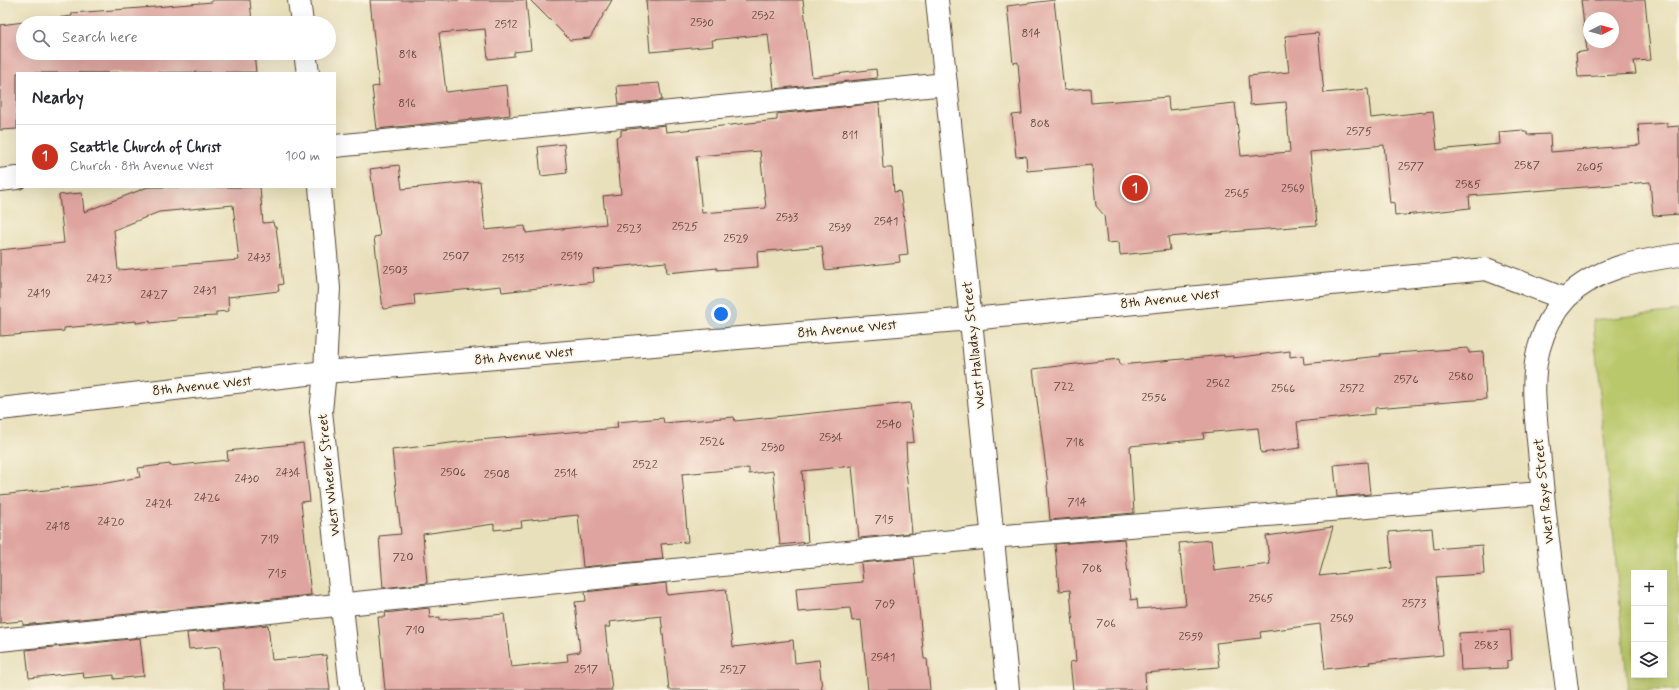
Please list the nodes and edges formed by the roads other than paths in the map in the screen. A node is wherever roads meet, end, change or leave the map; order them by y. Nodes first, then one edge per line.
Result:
1 (299, 0) edge
2 (937, 0) edge
3 (301, 16) edge
4 (306, 60) edge
5 (308, 72) edge
6 (946, 84) junction
7 (336, 146) edge
8 (16, 178) edge
9 (0, 180) edge
10 (320, 188) edge
11 (1679, 255) edge
12 (1565, 299) junction
13 (971, 319) junction
14 (326, 372) junction
15 (0, 409) edge
16 (1542, 492) junction
17 (992, 537) junction
18 (342, 606) junction
19 (0, 640) edge
20 (351, 690) edge
21 (1008, 690) edge
22 (1567, 690) edge

1 - 3 street
2 - 6 street, West Halladay Street
4 - 5 street
6 - 7 street
6 - 13 street, West Halladay Street
8 - 9 street
10 - 14 street, West Wheeler Street
11 - 12 street
12 - 13 street, 8th Avenue West
12 - 16 street, West Raye Street
13 - 14 street, 8th Avenue West
13 - 17 street, West Halladay Street
14 - 15 street, 8th Avenue West
14 - 18 street, West Wheeler Street
16 - 17 street
16 - 22 street, West Raye Street
17 - 18 street
17 - 21 street, West Halladay Street
18 - 19 street
18 - 20 street, West Wheeler Street

